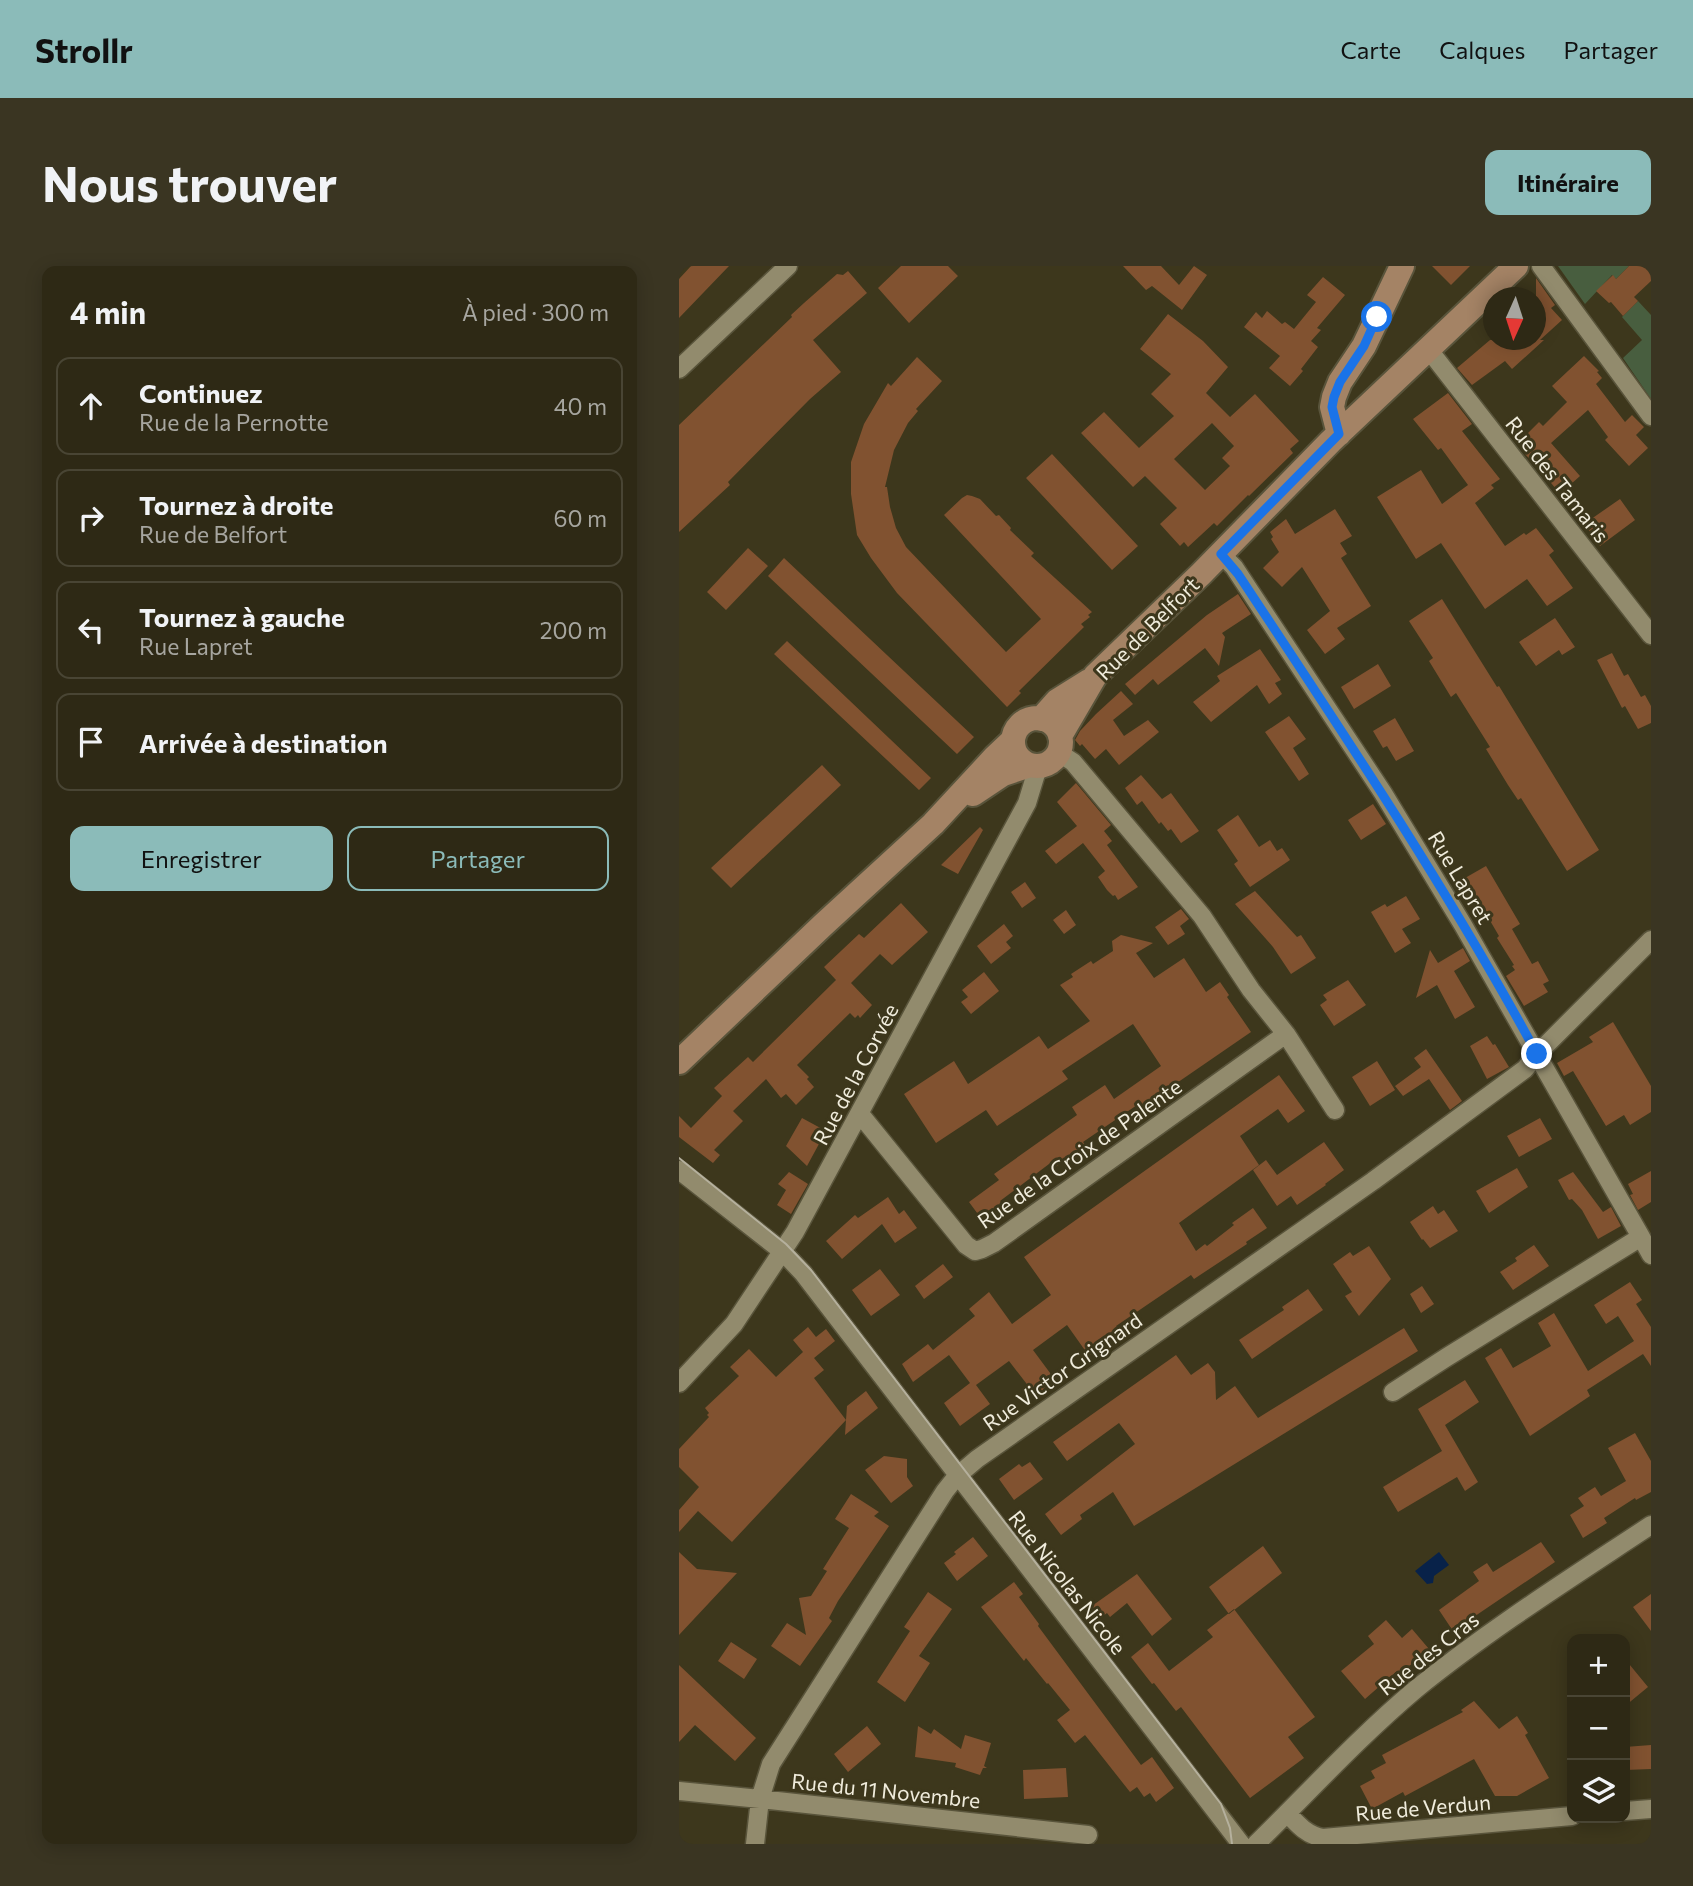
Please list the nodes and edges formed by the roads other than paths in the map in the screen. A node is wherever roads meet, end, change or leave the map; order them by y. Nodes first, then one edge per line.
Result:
1 (788, 266) edge
2 (1402, 266) edge
3 (1516, 266) edge
4 (1541, 266) edge
5 (1364, 346) junction
6 (1429, 349) junction
7 (679, 369) edge
8 (1367, 406) junction
9 (1651, 416) edge
10 (1339, 434) junction
11 (1221, 554) junction
12 (1651, 635) edge
13 (1095, 676) junction
14 (1041, 719) junction
15 (1013, 740) junction
16 (1060, 744) junction
17 (1034, 766) junction
18 (933, 824) junction
19 (1651, 940) edge
20 (1286, 1034) junction
21 (1537, 1054) junction
22 (679, 1062) edge
23 (1335, 1110) dead end
24 (860, 1114) junction
25 (679, 1170) edge
26 (1641, 1237) junction
27 (782, 1251) junction
28 (1651, 1255) edge
29 (679, 1383) edge
30 (1393, 1392) dead end
31 (957, 1476) junction
32 (1651, 1525) edge
33 (679, 1791) edge
34 (760, 1799) junction
35 (1651, 1809) edge
36 (1630, 1811) edge
37 (1287, 1813) junction
38 (1567, 1816) edge
39 (1088, 1835) dead end
40 (755, 1844) edge
41 (1241, 1844) edge
42 (1256, 1844) edge

1 - 7 street
2 - 5 main road
3 - 6 main road, Rue de Belfort
4 - 9 street
5 - 8 main road
5 - 10 main road
6 - 8 main road, Rue de Belfort
6 - 12 street, Rue des Tamaris
8 - 10 main road, Rue de Belfort
10 - 11 main road, Rue de Belfort
11 - 13 main road, Rue de Belfort
11 - 21 street, Rue Lapret
13 - 14 main road
13 - 16 main road, Rue de Belfort
14 - 15 main road
14 - 16 main road
15 - 17 main road
15 - 18 main road
16 - 17 main road
16 - 20 street
17 - 18 main road
17 - 24 street, Rue de la Corvée
18 - 22 main road
19 - 21 street, Rue Victor Grignard
20 - 23 street
20 - 24 street, Rue de la Croix de Palente
21 - 26 street, Rue Lapret
21 - 31 street, Rue Victor Grignard
24 - 27 street, Rue de la Corvée
25 - 27 street, Rue Nicolas Nicole
26 - 28 street, Rue Lapret
26 - 30 street
27 - 29 street, Rue de la Corvée
27 - 31 street, Rue Nicolas Nicole
31 - 34 street, Rue Victor Grignard
31 - 41 street, Rue Nicolas Nicole
32 - 37 street, Rue des Cras
33 - 34 street, Rue du 11 Novembre
34 - 39 street, Rue du 11 Novembre
34 - 40 street, Rue Victor Grignard
35 - 36 street
37 - 38 street, Rue de Verdun
37 - 42 street, Rue des Cras

